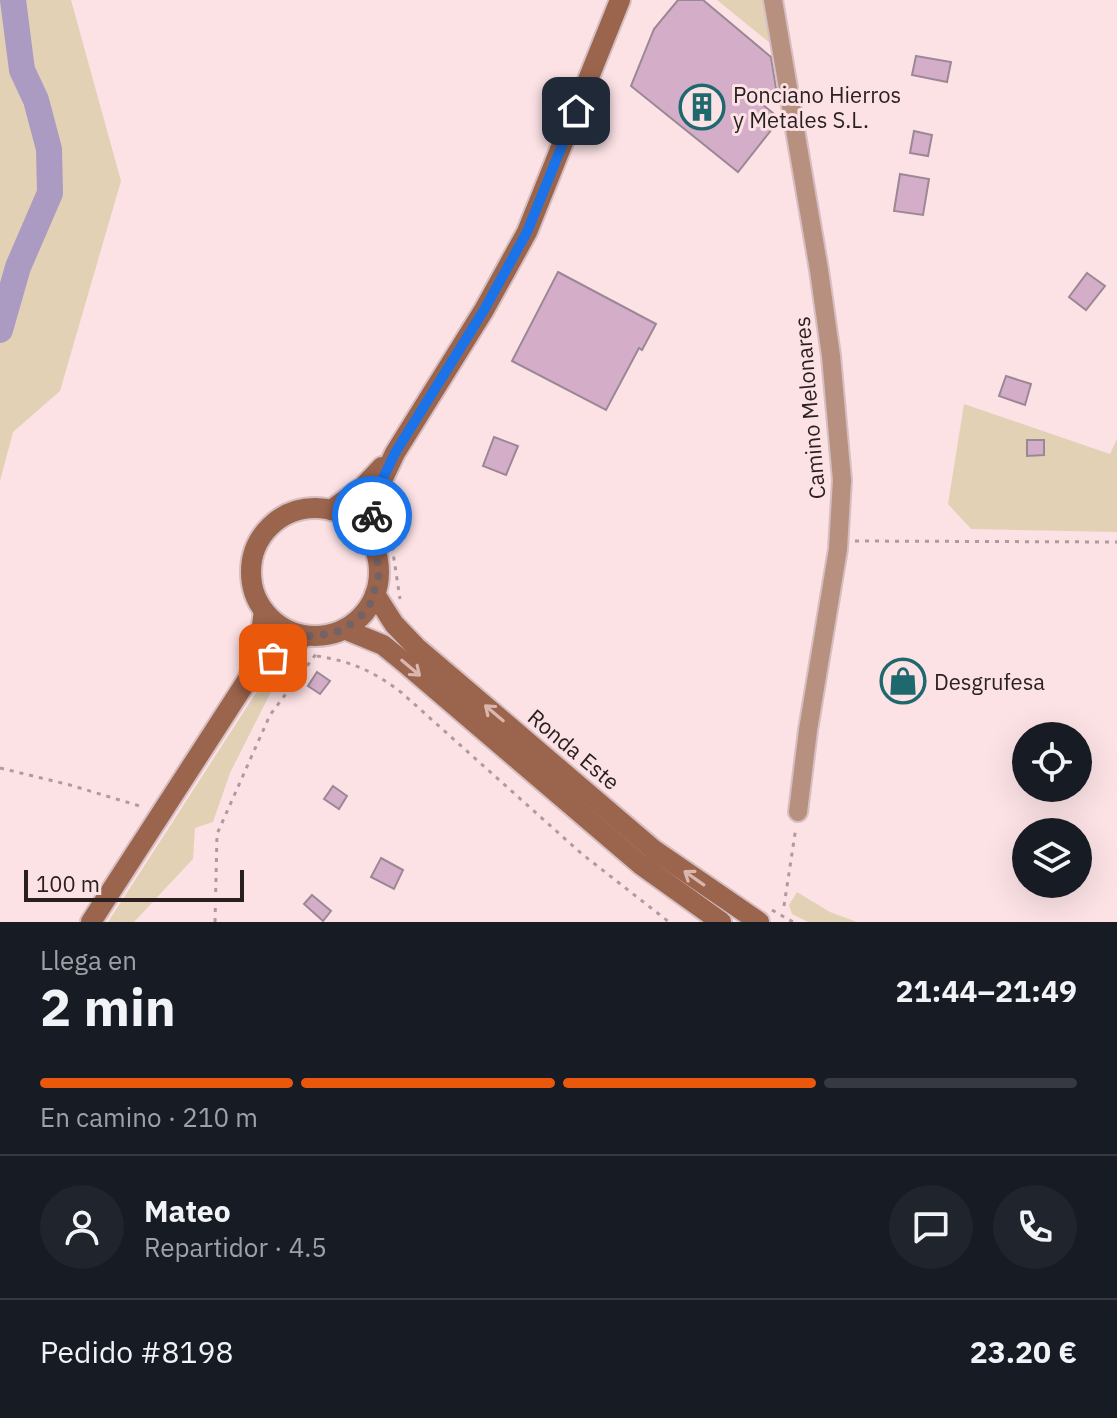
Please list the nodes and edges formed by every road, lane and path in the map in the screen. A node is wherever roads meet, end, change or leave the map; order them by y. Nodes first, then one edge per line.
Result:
1 (620, 0) edge
2 (773, 0) edge
3 (395, 453) junction
4 (331, 510) junction
5 (370, 534) junction
6 (839, 541) junction
7 (1117, 542) edge
8 (375, 594) junction
9 (403, 608) dead end
10 (264, 611) junction
11 (344, 629) junction
12 (312, 643) junction
13 (248, 679) junction
14 (0, 768) edge
15 (798, 812) joint
16 (162, 813) junction
17 (784, 906) dead end
18 (764, 915) edge
19 (91, 922) edge
20 (215, 922) edge
21 (669, 922) edge
22 (721, 922) edge
23 (793, 922) edge

1 - 3 main road
2 - 6 street, Camino Melonares
3 - 4 main road
3 - 5 main road
4 - 5 main road
4 - 10 main road
5 - 8 main road
5 - 9 path
6 - 7 path
6 - 15 street, Camino Melonares
8 - 11 main road
18 -> 8 main road, Ronda Este
10 - 12 main road
10 - 13 main road
11 - 12 main road
11 -> 22 main road, Ronda Este
12 - 13 main road
12 - 20 path
12 - 21 path
13 - 16 main road
14 - 16 path
15 - 17 path
16 - 19 main road
18 - 23 path

